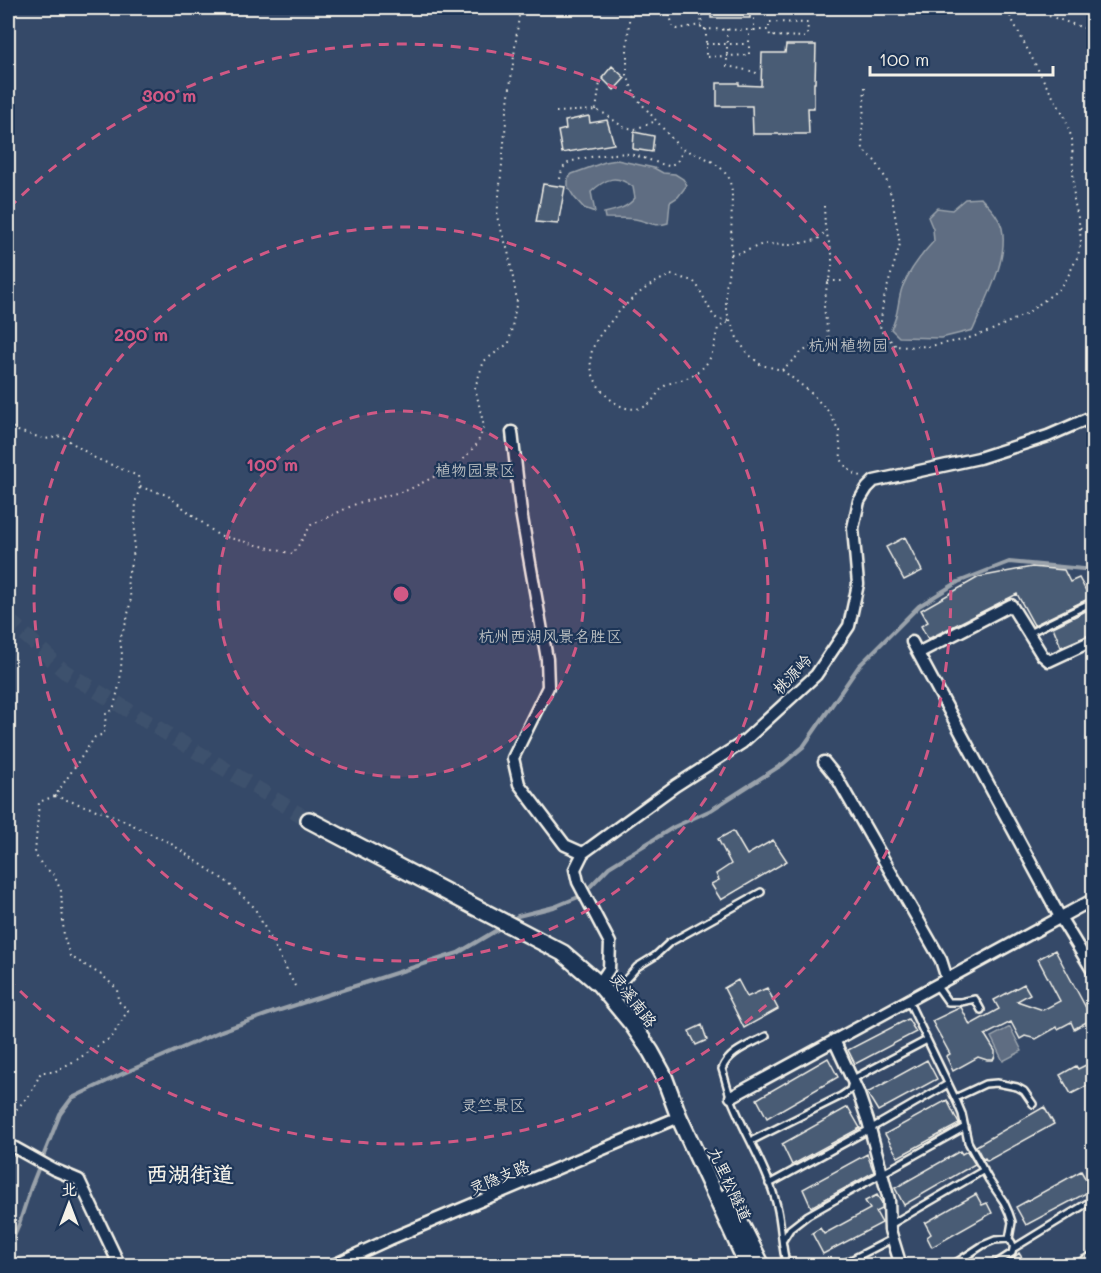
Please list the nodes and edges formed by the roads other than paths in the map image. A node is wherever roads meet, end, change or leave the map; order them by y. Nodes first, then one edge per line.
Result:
1 (1094, 416) edge
2 (512, 432) dead end
3 (1094, 601) edge
4 (1029, 633) junction
5 (1094, 640) edge
6 (912, 642) dead end
7 (918, 653) junction
8 (824, 762) dead end
9 (309, 820) tunnel mouth
10 (583, 853) junction
11 (761, 892) dead end
12 (1094, 899) edge
13 (1060, 917) junction
14 (1094, 973) edge
15 (947, 979) junction
16 (599, 984) junction
17 (936, 985) junction
18 (610, 997) junction
19 (908, 1000) junction
20 (981, 1010) dead end
21 (766, 1036) dead end
22 (834, 1040) junction
23 (927, 1040) junction
24 (853, 1079) junction
25 (948, 1084) junction
26 (731, 1097) junction
27 (955, 1098) junction
28 (1033, 1104) dead end
29 (679, 1117) junction
30 (965, 1127) junction
31 (870, 1129) junction
32 (751, 1141) junction
33 (8, 1144) edge
34 (984, 1170) junction
35 (882, 1174) junction
36 (769, 1184) junction
37 (1094, 1199) edge
38 (890, 1225) junction
39 (892, 1239) junction
40 (1009, 1239) junction
41 (783, 1240) junction
42 (1014, 1248) junction
43 (1094, 1257) edge
44 (900, 1265) edge
45 (120, 1266) edge
46 (331, 1266) edge
47 (737, 1266) edge
48 (748, 1266) edge
49 (762, 1266) edge
50 (787, 1266) edge
51 (839, 1266) edge
52 (951, 1266) edge
53 (992, 1266) edge
54 (1078, 1266) edge

1 - 10 street, 桃源岭
2 - 10 street
3 - 4 lane
4 - 5 street
4 - 7 street
6 - 7 street
7 - 13 street
8 - 15 street
9 - 16 main road, 灵溪南路
10 - 16 street
11 - 18 lane
12 - 13 street
13 - 14 street
13 - 15 street
15 - 17 street
16 - 18 main road, 灵溪南路
17 - 19 street
17 - 20 lane
18 - 29 main road, 灵溪南路
19 - 22 street
19 - 23 lane
21 - 26 lane
22 - 24 street
22 - 26 street
23 - 24 lane
23 - 25 lane
24 - 31 street
24 - 32 lane
25 - 27 lane
25 - 31 lane
26 - 32 lane
27 - 28 lane
27 - 30 lane
29 - 46 street, 灵隐支路
29 - 47 main road
29 - 48 main road, 九里松隧道
29 - 49 main road
30 - 34 lane
30 - 35 lane
31 - 35 street
31 - 36 lane
32 - 36 lane
33 - 45 street
34 - 38 lane
34 - 40 lane
35 - 38 street
35 - 41 lane
36 - 41 lane
37 - 42 lane
38 - 39 street
39 - 44 street
39 - 51 lane
40 - 42 lane
40 - 52 lane
41 - 50 lane
42 - 53 lane
43 - 54 street

